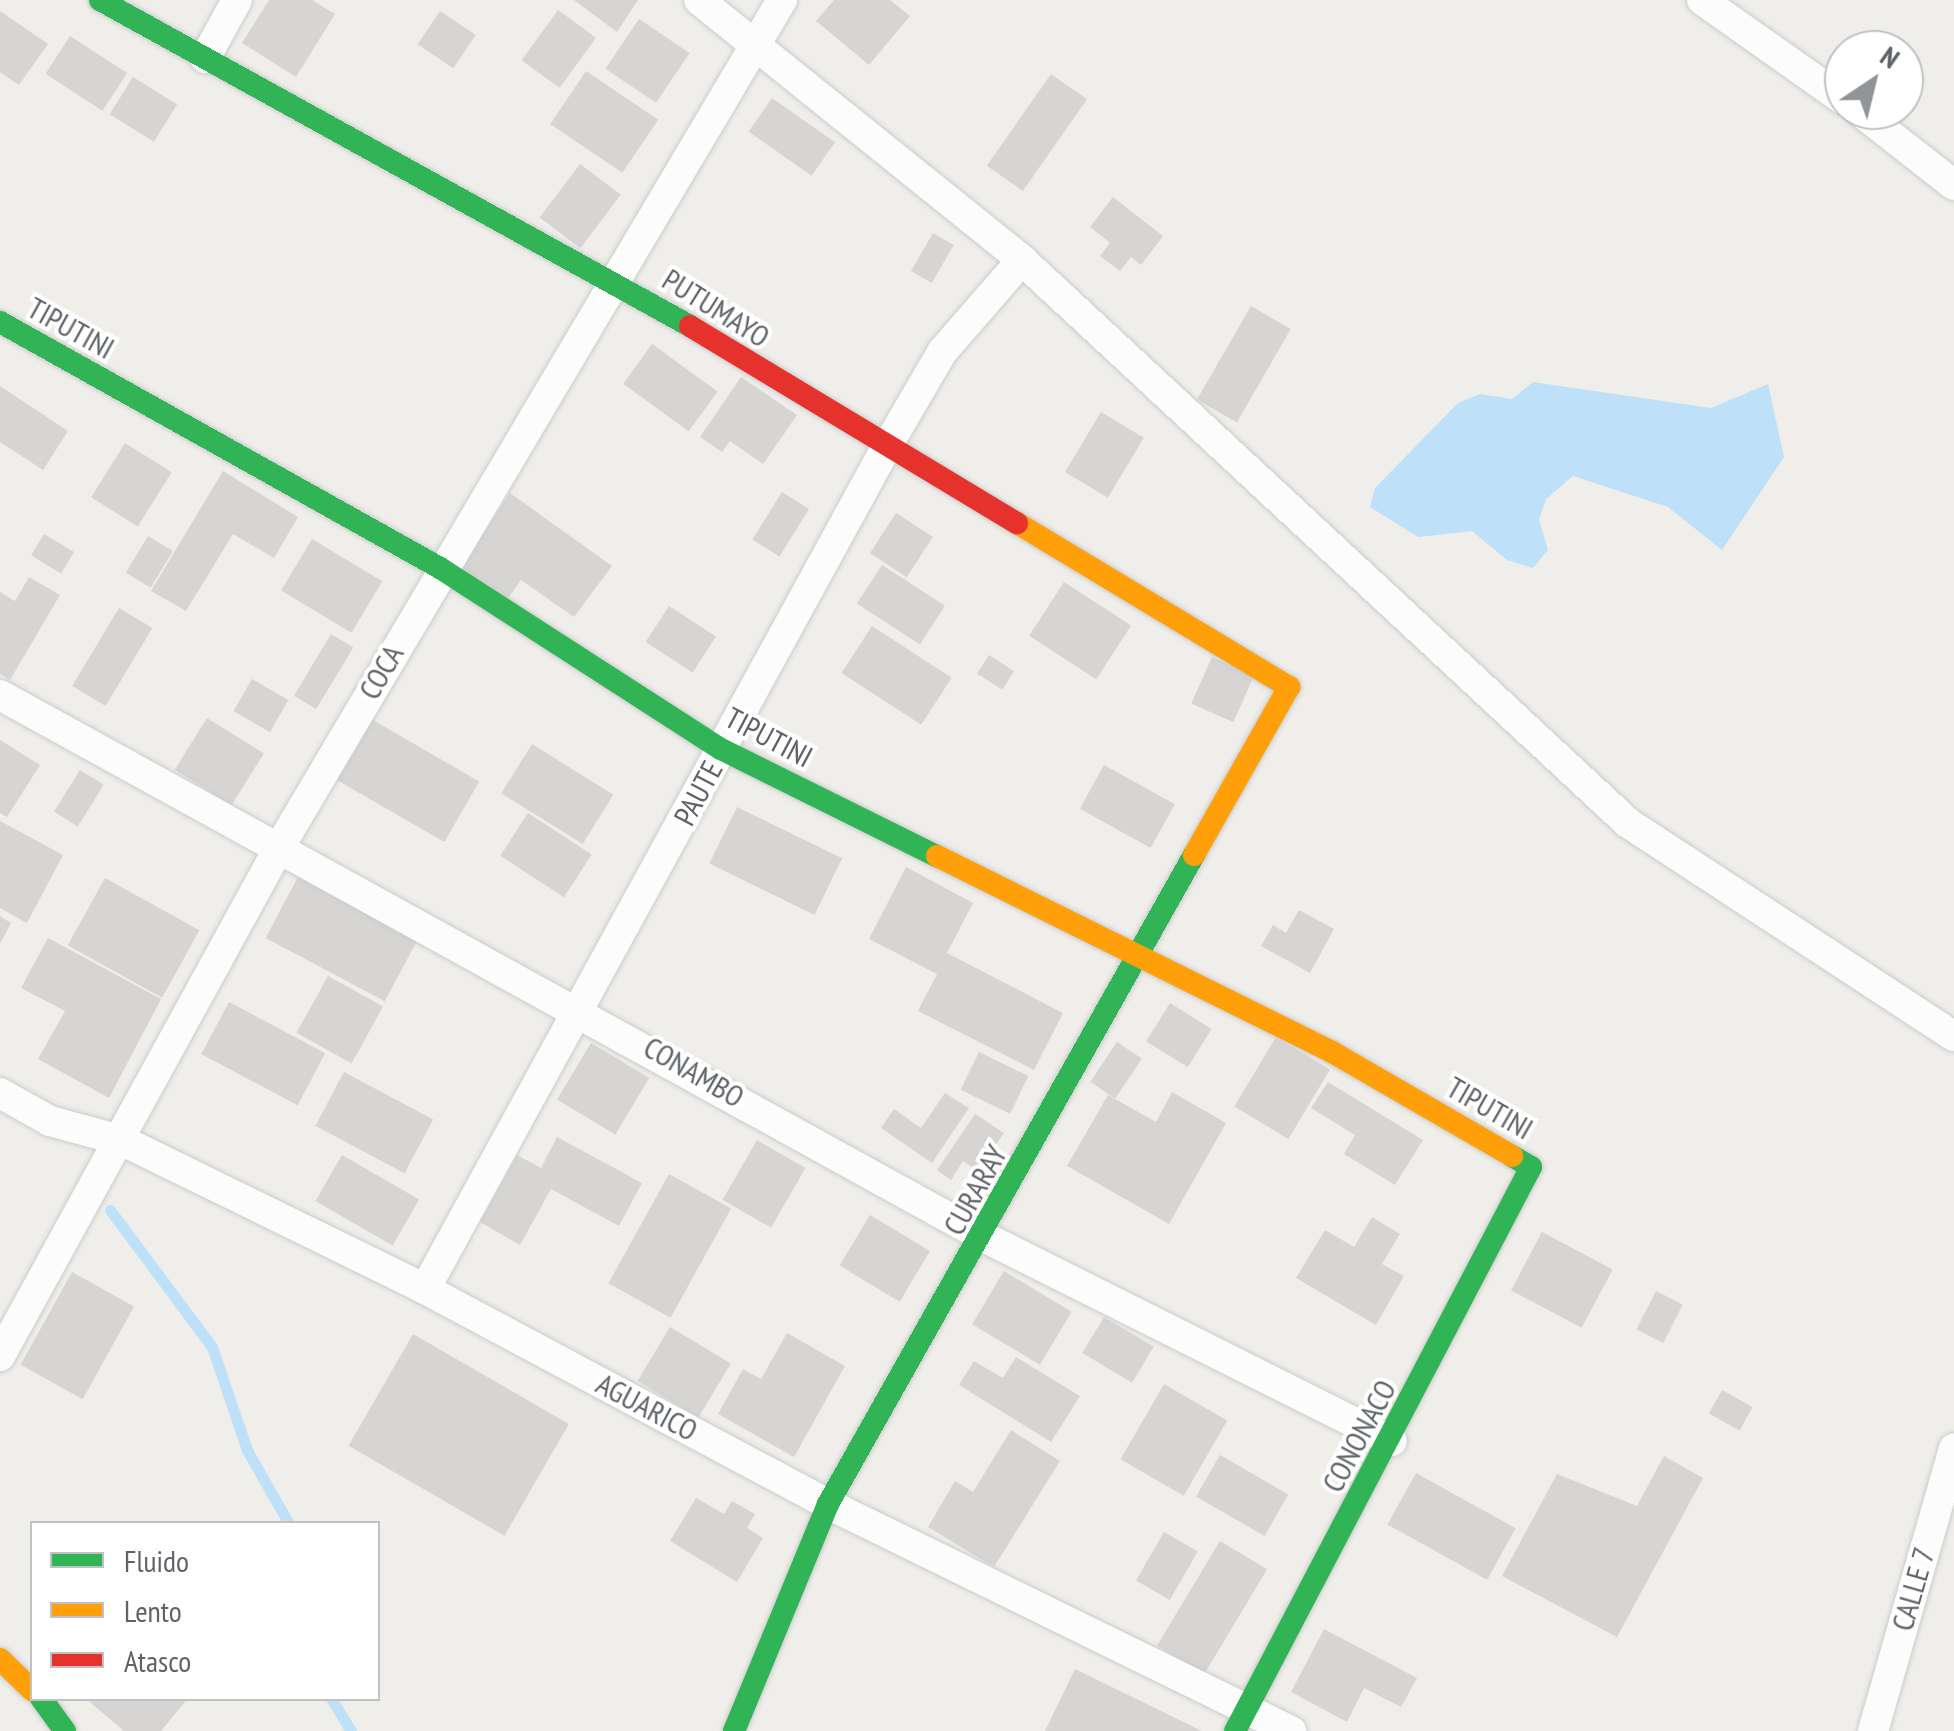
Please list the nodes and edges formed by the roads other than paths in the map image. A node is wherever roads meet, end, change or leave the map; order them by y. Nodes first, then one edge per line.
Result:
1 (100, 0) edge
2 (237, 0) edge
3 (699, 0) edge
4 (782, 0) edge
5 (1702, 0) edge
6 (753, 44) junction
7 (206, 58) junction
8 (1824, 86) edge
9 (1884, 130) edge
10 (1954, 185) edge
11 (1022, 260) junction
12 (614, 282) junction
13 (0, 322) edge
14 (886, 448) junction
15 (440, 568) junction
16 (1289, 687) joint
17 (0, 695) edge
18 (721, 749) junction
19 (280, 846) junction
20 (1137, 955) junction
21 (583, 1010) junction
22 (1954, 1036) edge
23 (0, 1093) edge
24 (123, 1141) junction
25 (1531, 1167) joint
26 (984, 1237) junction
27 (425, 1289) junction
28 (0, 1356) edge
29 (1392, 1442) junction
30 (1954, 1448) edge
31 (828, 1504) junction
32 (0, 1659) edge
33 (30, 1688) edge
34 (43, 1701) edge
35 (1241, 1719) edge
36 (65, 1731) edge
37 (734, 1731) edge
38 (1291, 1731) edge
39 (1873, 1731) edge

1 - 7 street, PUTUMAYO
2 - 7 street
3 - 6 street
4 - 6 street, COCA
5 - 8 street
6 - 11 street
6 - 12 street, COCA
7 - 12 street, PUTUMAYO
9 - 10 street
11 - 14 street, PAUTE
11 - 22 street
12 - 14 street, PUTUMAYO
12 - 15 street, COCA
13 - 15 street, TIPUTINI
14 - 16 street, PUTUMAYO
14 - 18 street, PAUTE
15 - 18 street, TIPUTINI
15 - 19 street, COCA
16 - 20 street, CURARAY
17 - 19 street, CONAMBO
18 - 20 street, TIPUTINI
18 - 21 street, PAUTE
19 - 21 street, CONAMBO
19 - 24 street, COCA
20 - 25 street, TIPUTINI
20 - 26 street, CURARAY
21 - 26 street, CONAMBO
21 - 27 street, PAUTE
23 - 24 street, AGUARICO
24 - 27 street, AGUARICO
24 - 28 street, COCA
25 - 29 street, CONONACO
26 - 29 street, CONAMBO
26 - 31 street, CURARAY
27 - 31 street, AGUARICO
29 - 35 street, CONONACO
30 - 39 street, CALLE 7
31 - 35 street, AGUARICO
31 - 37 street, CURARAY
32 - 33 street
34 - 36 street
35 - 38 street, AGUARICO

